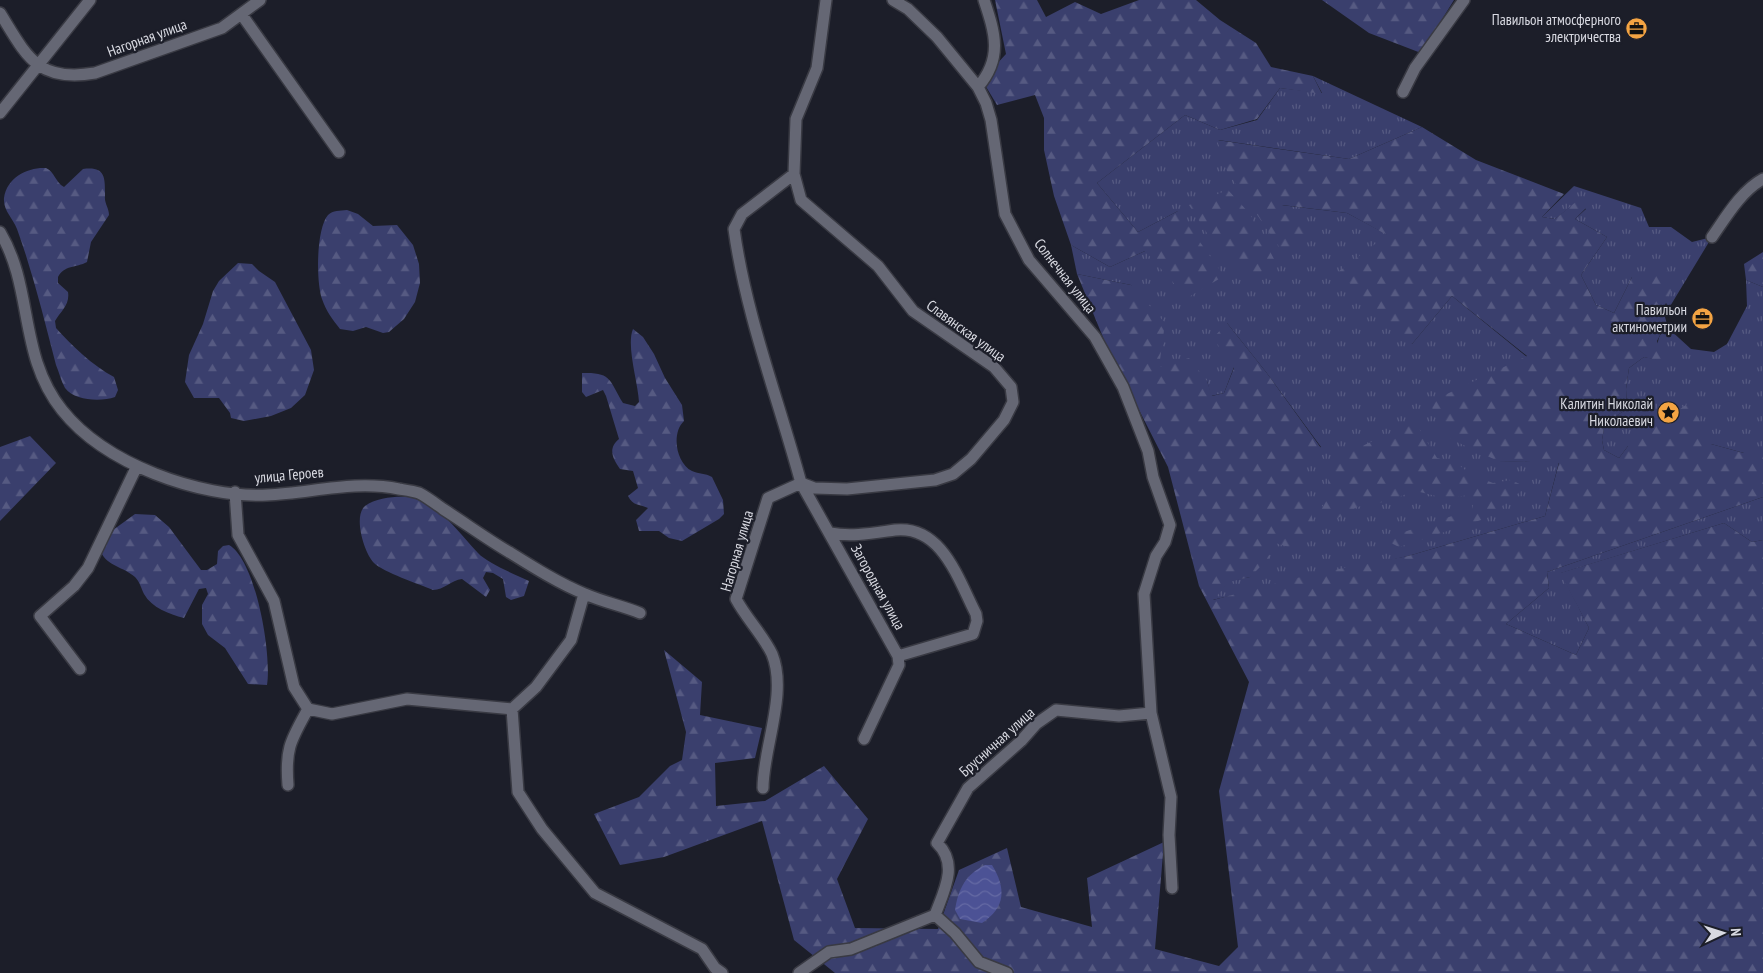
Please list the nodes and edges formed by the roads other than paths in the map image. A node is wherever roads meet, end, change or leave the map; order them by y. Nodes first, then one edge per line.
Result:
1 (90, 0) edge
2 (260, 0) edge
3 (826, 0) edge
4 (893, 0) edge
5 (984, 0) edge
6 (1464, 0) edge
7 (0, 13) edge
8 (242, 15) junction
9 (37, 65) junction
10 (978, 87) junction
11 (1403, 92) dead end
12 (0, 113) edge
13 (339, 152) dead end
14 (794, 174) junction
15 (1759, 181) edge
16 (0, 232) edge
17 (1712, 237) dead end
18 (137, 466) junction
19 (801, 483) junction
20 (235, 492) junction
21 (830, 533) junction
22 (584, 594) junction
23 (640, 614) dead end
24 (898, 656) junction
25 (80, 669) dead end
26 (308, 709) junction
27 (512, 709) junction
28 (1151, 713) junction
29 (864, 739) dead end
30 (288, 785) dead end
31 (763, 788) dead end
32 (1172, 888) dead end
33 (935, 915) junction
34 (722, 973) edge
35 (799, 973) edge
36 (1007, 973) edge

1 - 9 street
2 - 8 street, Нагорная улица
3 - 14 street, Славянская улица
4 - 10 street, Солнечная улица
5 - 10 street
6 - 11 street
7 - 9 street
8 - 9 street, Нагорная улица
8 - 13 street
9 - 12 street
10 - 28 street, Солнечная улица
14 - 19 street, Загородная улица
14 - 19 street, Славянская улица
15 - 17 street
16 - 18 street, улица Героев
18 - 20 street, улица Героев
18 - 25 street
19 - 21 street, Загородная улица
19 - 31 street, Нагорная улица
20 - 22 street, улица Героев
20 - 26 street
21 - 24 street, Загородная улица
21 - 24 street, Загородная улица
22 - 23 street, улица Героев
22 - 27 street
24 - 29 street
26 - 27 street
26 - 30 street
27 - 34 street
28 - 32 street
28 - 33 street, Брусничная улица
33 - 35 street
33 - 36 street

